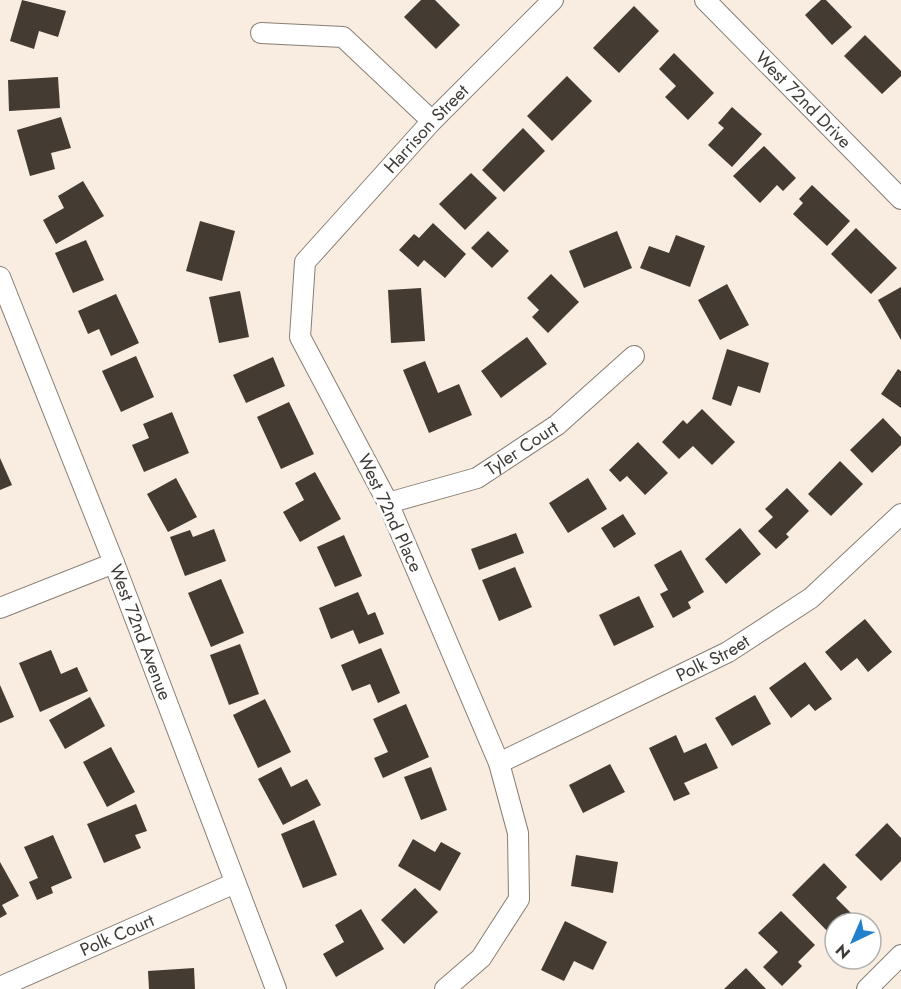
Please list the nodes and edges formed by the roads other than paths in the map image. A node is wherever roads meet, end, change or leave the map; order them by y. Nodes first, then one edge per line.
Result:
1 (553, 0) edge
2 (705, 0) edge
3 (261, 33) dead end
4 (432, 121) junction
5 (901, 199) edge
6 (305, 262) joint
7 (0, 277) edge
8 (634, 356) dead end
9 (388, 502) junction
10 (901, 514) edge
11 (114, 563) junction
12 (0, 608) edge
13 (499, 763) junction
14 (235, 883) junction
15 (901, 955) edge
16 (0, 987) edge
17 (276, 989) edge
18 (445, 989) edge
19 (867, 989) edge

1 - 4 street, Harrison Street
2 - 5 street, West 72nd Drive
3 - 4 street
4 - 6 street, Harrison Street
6 - 9 street, West 72nd Place
7 - 11 street, West 72nd Avenue
8 - 9 street, Tyler Court
9 - 13 street, West 72nd Place
10 - 13 street, Polk Street
11 - 12 street
11 - 14 street, West 72nd Avenue
13 - 18 street
14 - 16 street, Polk Court
14 - 17 street, West 72nd Avenue
15 - 19 street

